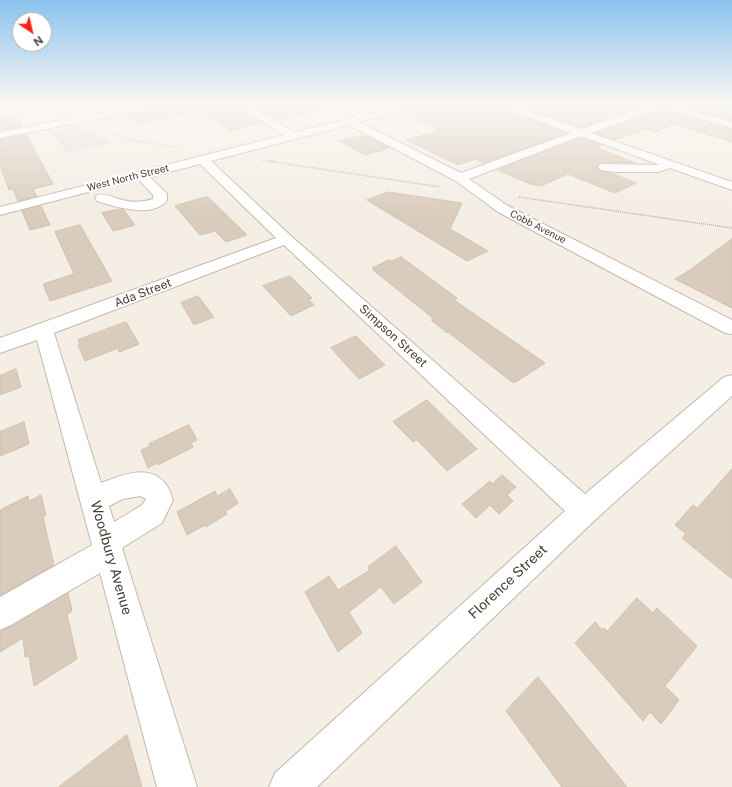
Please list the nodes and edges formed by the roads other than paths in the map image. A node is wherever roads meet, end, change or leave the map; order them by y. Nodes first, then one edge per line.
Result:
1 (274, 141) edge
2 (386, 141) edge
3 (559, 141) edge
4 (602, 141) edge
5 (202, 159) junction
6 (670, 164) junction
7 (604, 167) dead end
8 (141, 175) junction
9 (460, 178) junction
10 (732, 186) edge
11 (62, 195) junction
12 (92, 198) junction
13 (0, 210) edge
14 (286, 240) junction
15 (732, 328) edge
16 (44, 330) junction
17 (0, 346) edge
18 (732, 383) edge
19 (94, 499) junction
20 (585, 510) junction
21 (108, 547) junction
22 (0, 614) edge
23 (176, 787) edge
24 (289, 787) edge

1 - 5 street, West North Street
2 - 9 street, Cobb Avenue
3 - 9 street
4 - 6 street
5 - 8 street, West North Street
5 - 14 street, Simpson Street
6 - 7 street
6 - 10 street
8 - 12 street, West North Street
8 - 12 street
9 - 15 street, Cobb Avenue
11 - 12 street, West North Street
11 - 12 street
11 - 13 street, West North Street
14 - 16 street, Ada Street
14 - 20 street, Simpson Street
16 - 17 street, Ada Street
16 - 19 street, Woodbury Avenue
18 - 20 street, Florence Street
19 - 21 street, Woodbury Avenue
19 - 21 street
20 - 24 street, Florence Street
21 - 22 street
21 - 23 street, Woodbury Avenue

